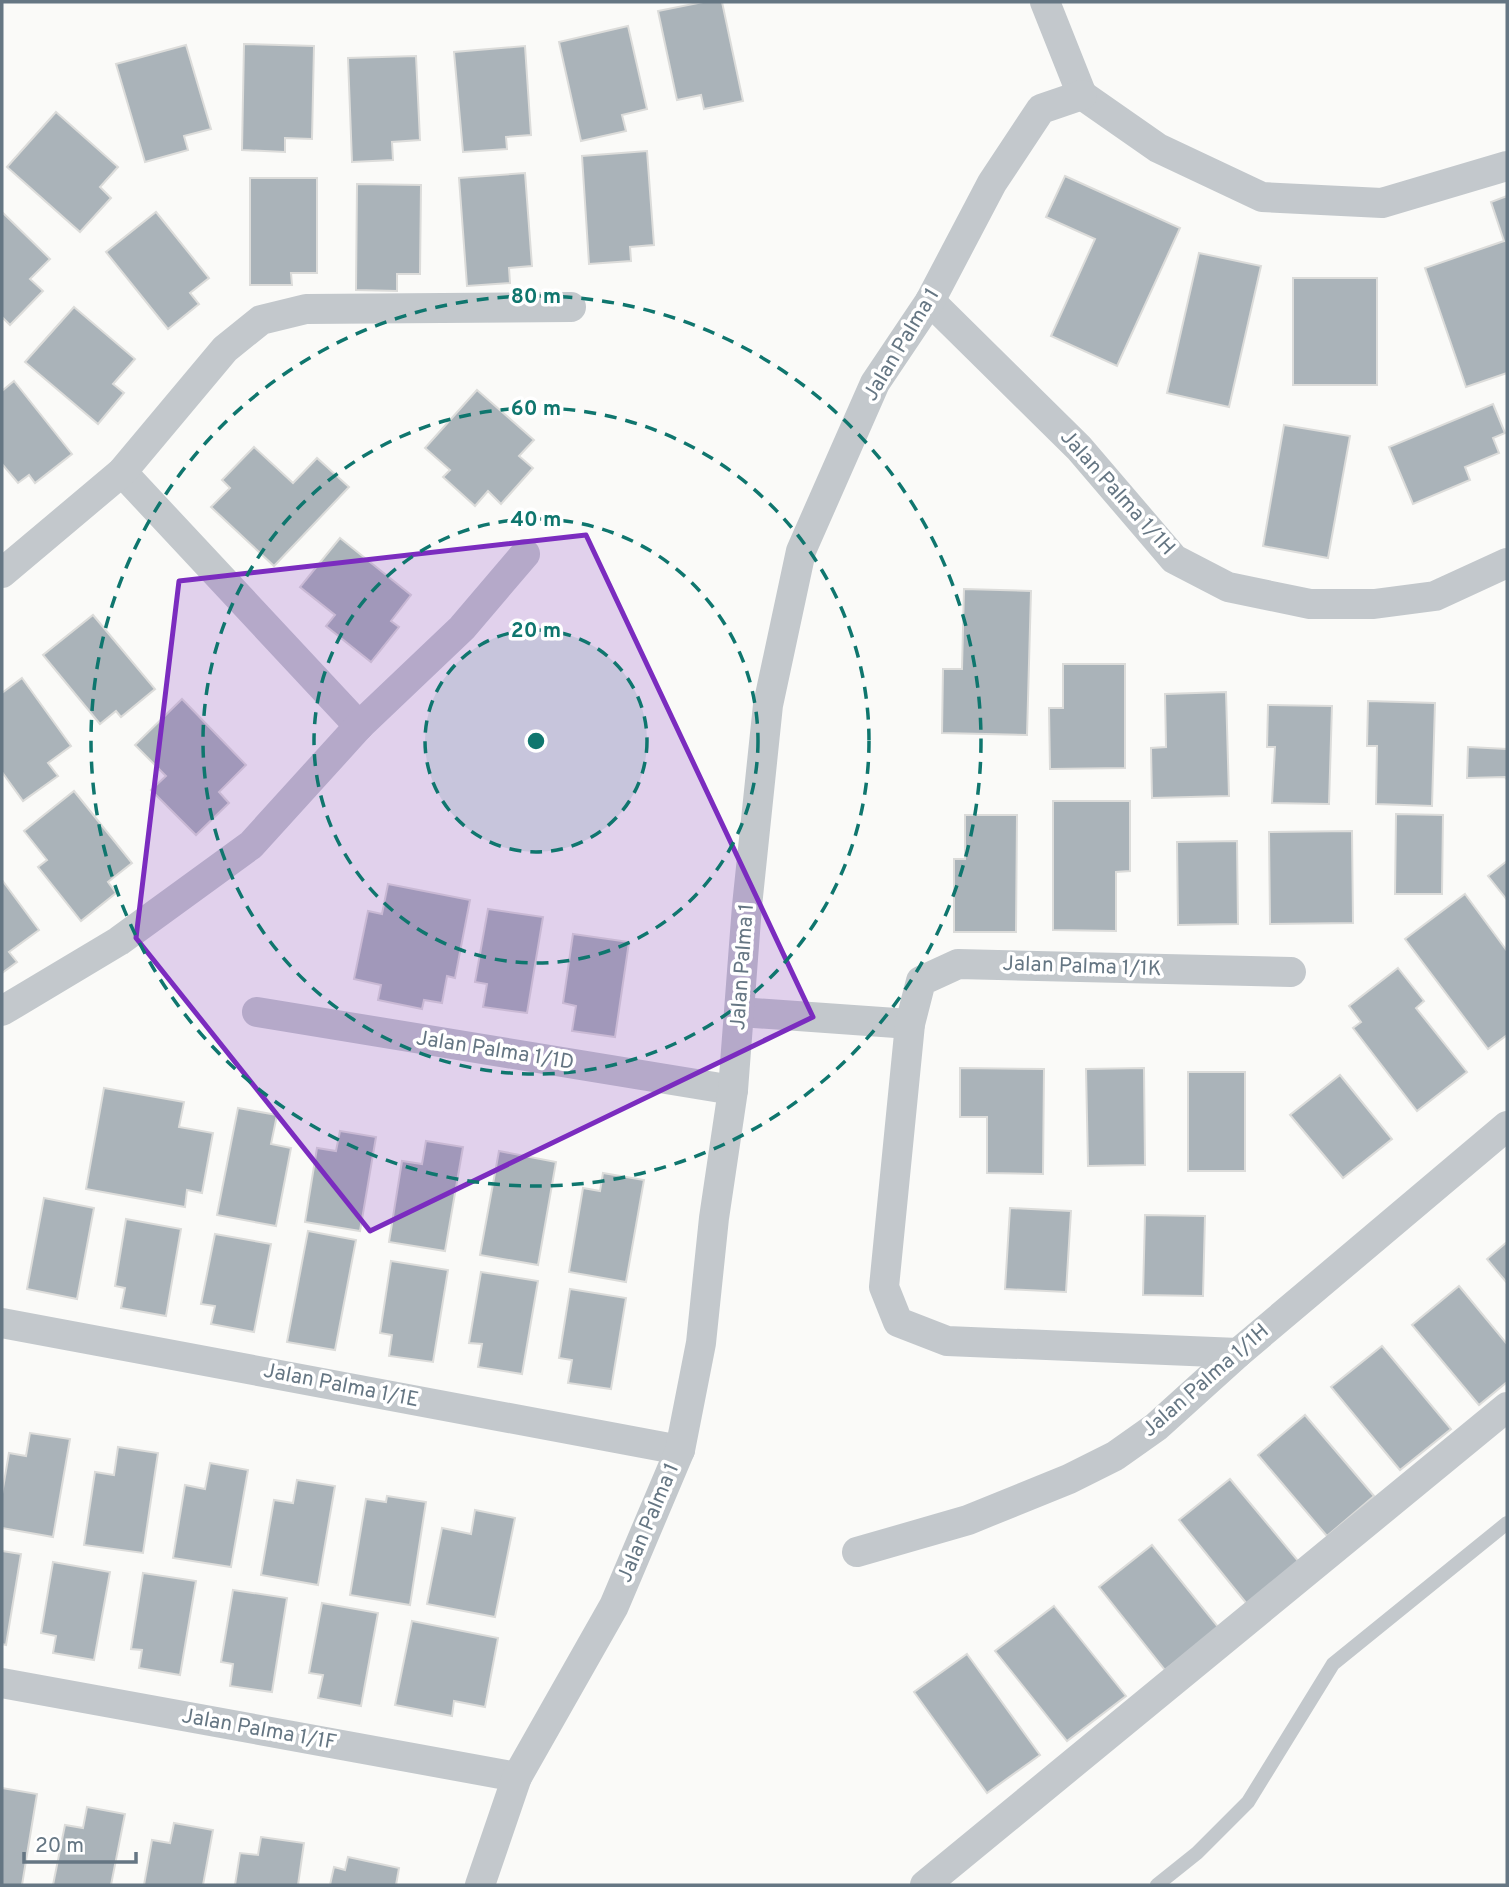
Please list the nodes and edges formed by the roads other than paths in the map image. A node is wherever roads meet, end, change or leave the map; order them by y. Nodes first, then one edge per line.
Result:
1 (1045, 2) edge
2 (1082, 95) junction
3 (1507, 166) edge
4 (929, 301) junction
5 (571, 307) dead end
6 (122, 472) junction
7 (525, 554) dead end
8 (1507, 563) edge
9 (2, 573) edge
10 (359, 726) junction
11 (1291, 972) dead end
12 (2, 1011) edge
13 (257, 1012) dead end
14 (740, 1012) junction
15 (910, 1024) junction
16 (733, 1090) junction
17 (1507, 1126) edge
18 (2, 1323) edge
19 (1238, 1353) junction
20 (1507, 1407) edge
21 (680, 1450) junction
22 (1507, 1523) edge
23 (857, 1552) dead end
24 (2, 1683) edge
25 (517, 1777) junction
26 (480, 1885) edge
27 (925, 1885) edge
28 (1157, 1885) edge

1 - 2 street
2 - 3 street
2 - 4 street, Jalan Palma 1
4 - 8 street, Jalan Palma 1/1H
4 - 14 street, Jalan Palma 1
5 - 6 street
6 - 9 street
6 - 10 street
7 - 10 street
10 - 12 street
11 - 15 street, Jalan Palma 1/1K
13 - 16 street, Jalan Palma 1/1D
14 - 15 street
14 - 16 street, Jalan Palma 1
15 - 19 street
16 - 21 street, Jalan Palma 1
17 - 19 street, Jalan Palma 1/1H
18 - 21 street, Jalan Palma 1/1E
19 - 23 street, Jalan Palma 1/1H
20 - 27 street
21 - 25 street, Jalan Palma 1
22 - 28 lane
24 - 25 street, Jalan Palma 1/1F
25 - 26 street, Jalan Palma 1

